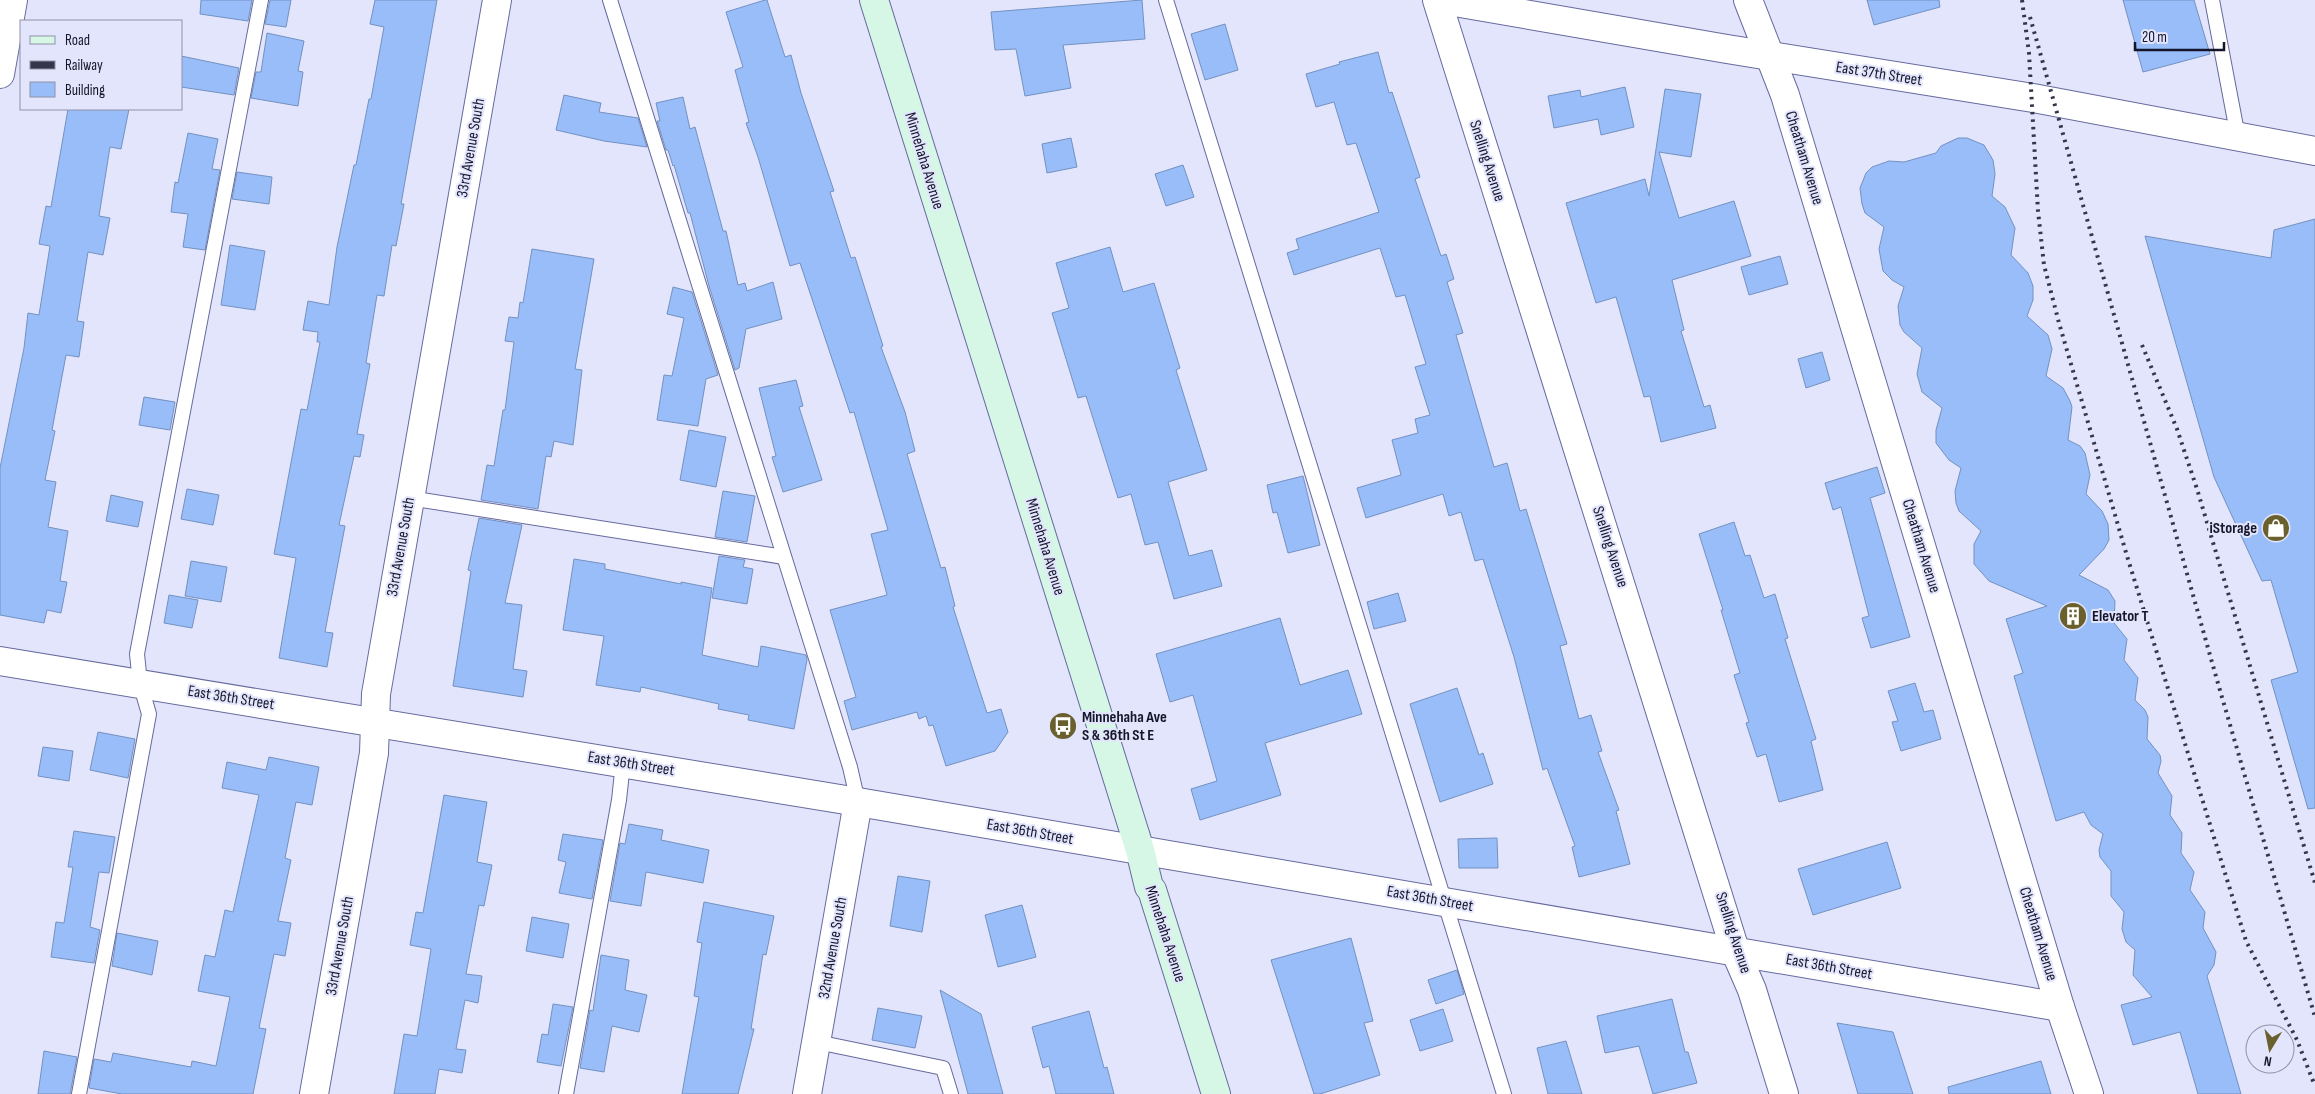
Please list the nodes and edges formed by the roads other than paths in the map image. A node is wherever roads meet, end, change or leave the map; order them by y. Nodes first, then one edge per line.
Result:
1 (13, 0) edge
2 (261, 0) edge
3 (497, 0) edge
4 (610, 0) edge
5 (874, 0) edge
6 (1166, 0) edge
7 (1437, 0) edge
8 (1443, 0) edge
9 (1748, 0) edge
10 (2212, 0) edge
11 (1769, 55) junction
12 (0, 74) edge
13 (2238, 137) junction
14 (2315, 151) edge
15 (409, 498) junction
16 (784, 557) junction
17 (0, 661) edge
18 (140, 683) junction
19 (375, 722) junction
20 (623, 763) junction
21 (858, 802) junction
22 (1140, 850) junction
23 (1443, 901) junction
24 (1736, 952) junction
25 (2060, 1007) junction
26 (817, 1042) junction
27 (79, 1094) edge
28 (314, 1094) edge
29 (566, 1094) edge
30 (807, 1094) edge
31 (951, 1094) edge
32 (1216, 1094) edge
33 (1504, 1094) edge
34 (1784, 1094) edge
35 (2089, 1094) edge

1 - 12 street
2 - 18 lane
3 - 15 street, 33rd Avenue South
4 - 16 lane
5 - 22 main road, Minnehaha Avenue
6 - 23 lane
7 - 24 street, Snelling Avenue
8 - 11 street, East 37th Street
9 - 11 street, Cheatham Avenue
10 - 13 lane
11 - 13 street, East 37th Street
11 - 25 street, Cheatham Avenue
13 - 14 street, East 37th Street
15 - 16 lane
15 - 19 street, 33rd Avenue South
16 - 21 lane
17 - 18 street, East 36th Street
18 - 19 street, East 36th Street
18 - 27 lane
19 - 20 street, East 36th Street
19 - 28 street, 33rd Avenue South
20 - 21 street, East 36th Street
20 - 29 lane
21 - 22 street, East 36th Street
21 - 26 street, 32nd Avenue South
22 - 23 street, East 36th Street
22 - 32 main road, Minnehaha Avenue
23 - 24 street, East 36th Street
23 - 33 lane
24 - 25 street, East 36th Street
24 - 34 street, Snelling Avenue
25 - 35 street, Cheatham Avenue
26 - 30 street, 32nd Avenue South
26 - 31 lane

